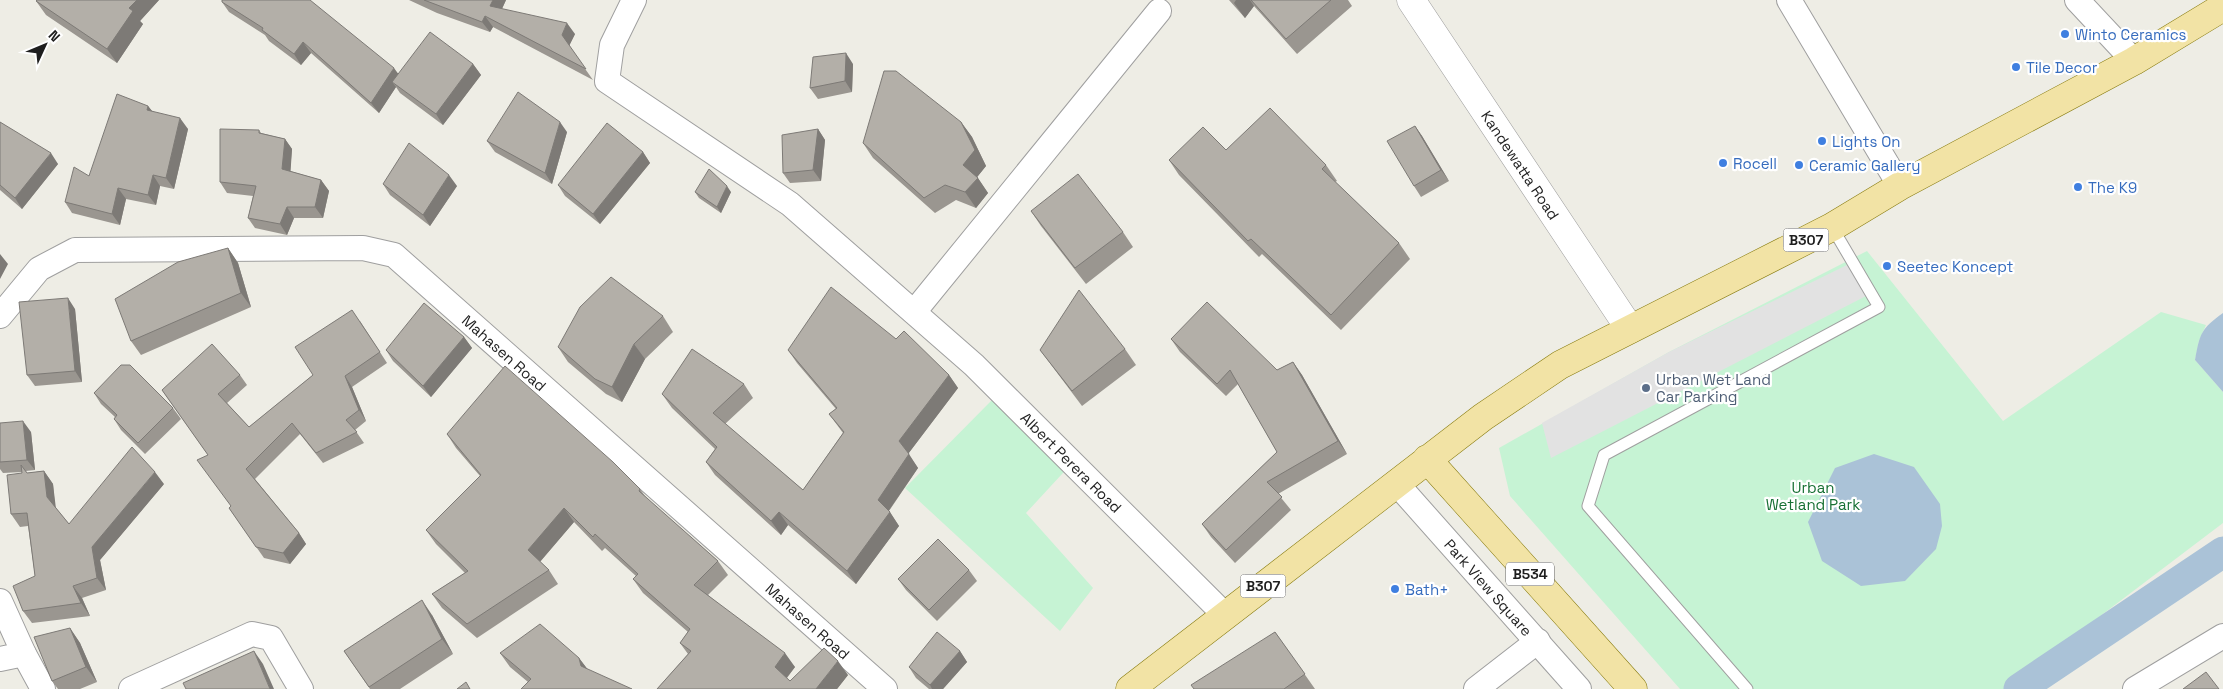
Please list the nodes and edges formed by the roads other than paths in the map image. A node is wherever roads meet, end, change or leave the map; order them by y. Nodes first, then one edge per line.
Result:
1 (634, 0) edge
2 (1411, 0) edge
3 (1790, 0) edge
4 (2077, 0) edge
5 (2223, 7) edge
6 (1159, 11) dead end
7 (2134, 61) junction
8 (1900, 186) junction
9 (1832, 227) junction
10 (914, 312) junction
11 (0, 316) edge
12 (1630, 329) junction
13 (1427, 459) junction
14 (1397, 484) junction
15 (0, 601) edge
16 (1225, 615) junction
17 (2223, 636) edge
18 (1538, 641) junction
19 (24, 654) junction
20 (0, 659) edge
21 (43, 689) edge
22 (131, 689) edge
23 (301, 689) edge
24 (885, 689) edge
25 (1130, 689) edge
26 (1476, 689) edge
27 (1579, 689) edge
28 (1633, 689) edge
29 (1746, 689) edge
30 (2135, 689) edge

1 - 10 street, Albert Perera Road
2 - 12 street, Kandewatta Road
3 - 8 street
4 - 7 street
5 - 7 main road, B307
6 - 10 street
7 - 8 main road, B307
8 - 9 main road, B307
9 - 12 main road, B307
9 - 29 lane
10 - 16 street, Albert Perera Road
11 - 24 street, Mahasen Road
12 - 13 main road, B307
13 - 14 main road, B307
13 - 28 main road, B534
14 - 16 main road, B307
14 - 18 street, Park View Square
15 - 19 street
16 - 25 main road, B307
17 - 30 street
18 - 26 street
18 - 27 street, Park View Square
19 - 20 street
19 - 21 street
22 - 23 street

